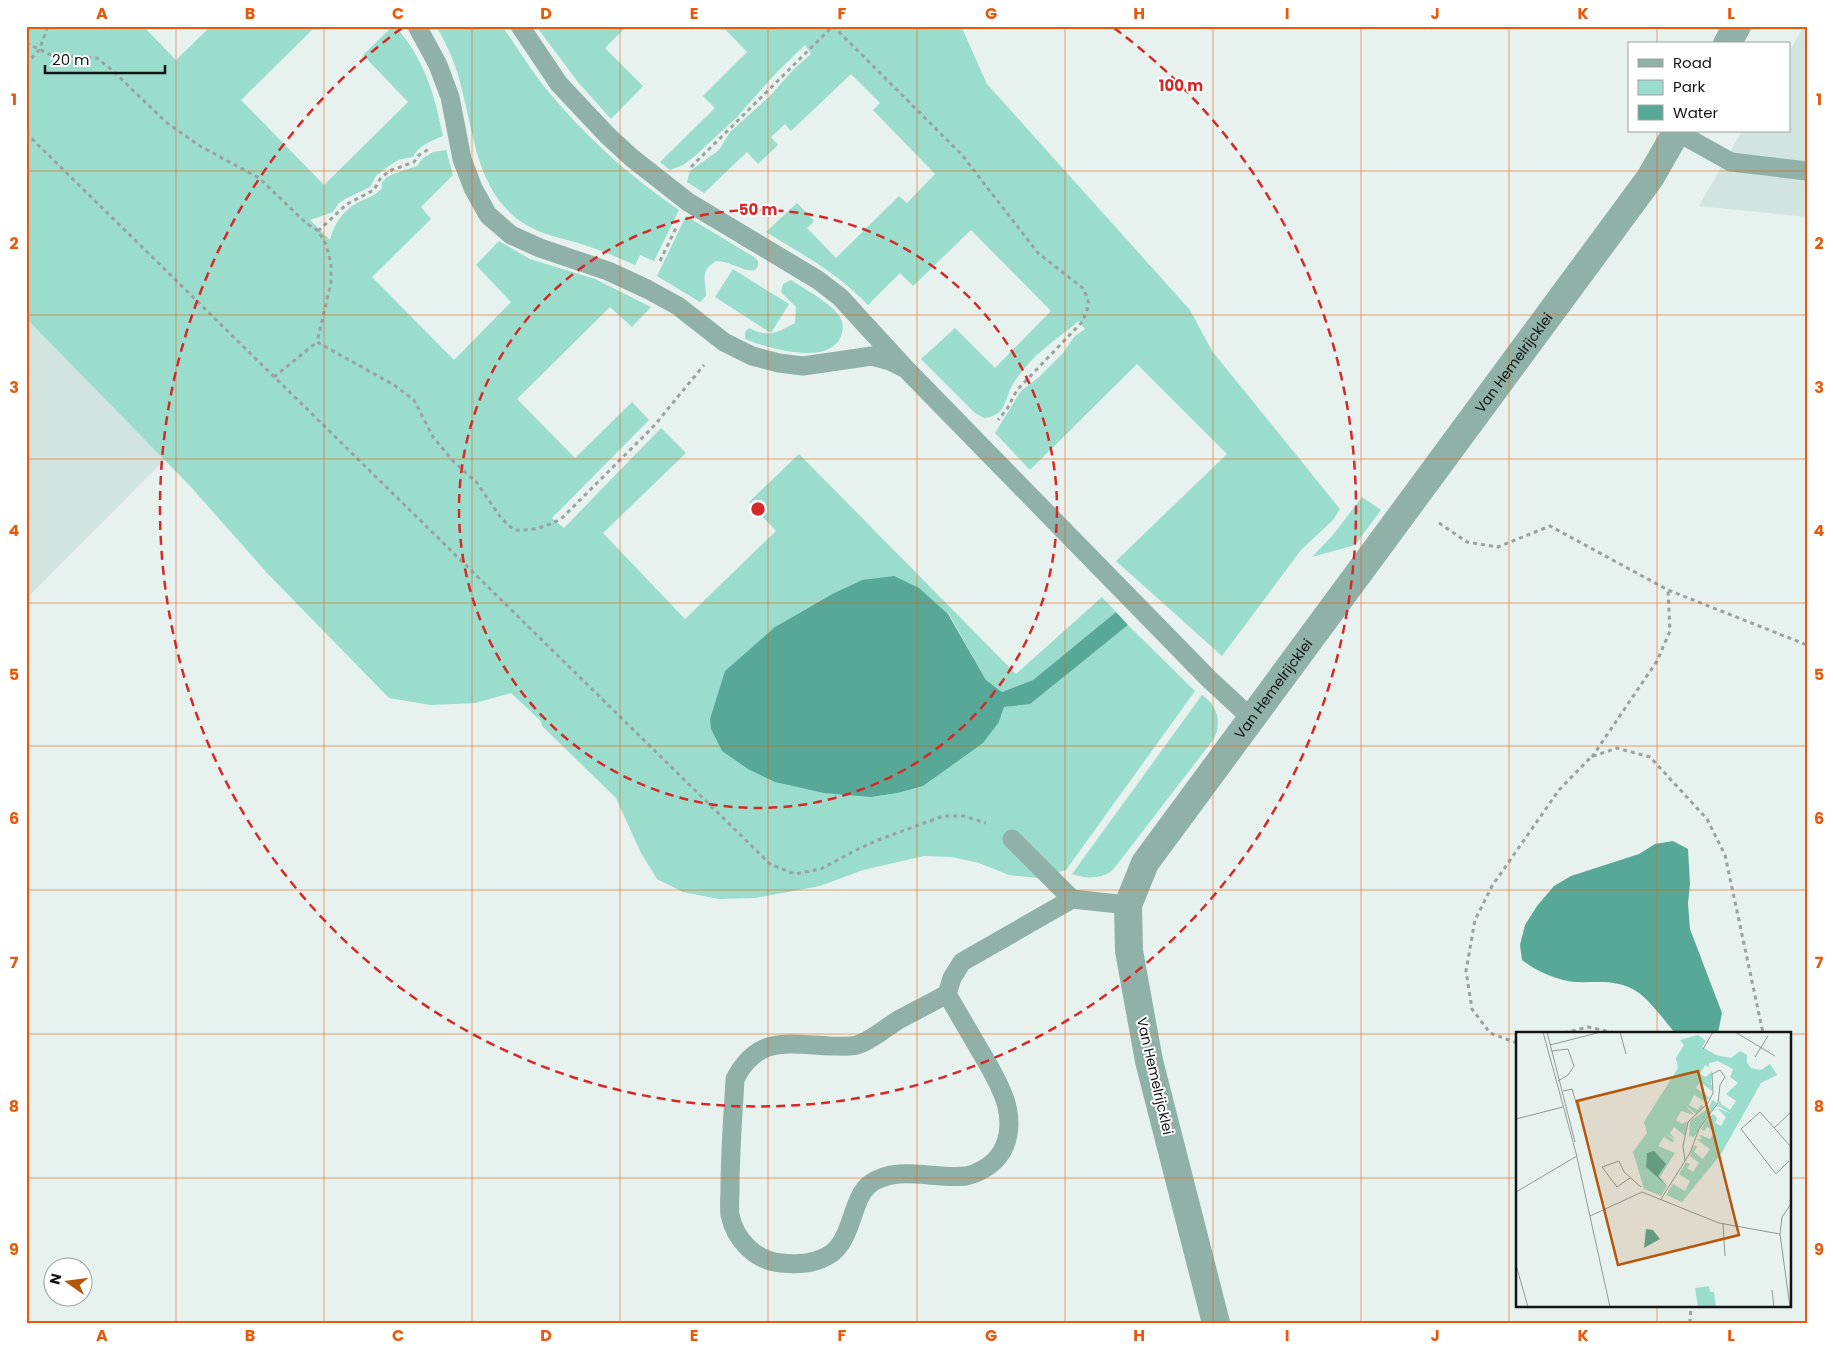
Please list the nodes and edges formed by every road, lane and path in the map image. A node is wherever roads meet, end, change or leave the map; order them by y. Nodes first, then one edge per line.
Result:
1 (48, 26) edge
2 (417, 26) edge
3 (520, 26) edge
4 (833, 26) edge
5 (1737, 26) edge
6 (1728, 42) edge
7 (26, 44) edge
8 (38, 50) junction
9 (26, 64) edge
10 (1677, 132) edge
11 (26, 133) edge
12 (457, 137) junction
13 (1807, 171) edge
14 (669, 188) junction
15 (688, 202) junction
16 (318, 231) junction
17 (647, 289) junction
18 (317, 342) junction
19 (724, 342) junction
20 (907, 370) junction
21 (274, 377) junction
22 (978, 441) junction
23 (1409, 503) junction
24 (1668, 590) junction
25 (1807, 645) edge
26 (1252, 718) junction
27 (1591, 757) junction
28 (1012, 839) joint
29 (1072, 899) junction
30 (1128, 905) junction
31 (947, 994) junction
32 (1568, 1032) edge
33 (1610, 1032) edge
34 (1763, 1032) edge
35 (1516, 1043) edge
36 (1691, 1306) edge
37 (1216, 1323) edge
38 (1690, 1323) edge

1 - 8 path
2 - 12 lane
3 - 14 lane
4 - 14 path
4 - 22 path
5 - 6 street
7 - 8 path
8 - 9 path
8 - 16 path
10 - 13 lane
10 - 23 street, Van Hemelrijcklei
11 - 21 path
12 - 16 path
12 - 17 lane
14 - 15 lane
15 - 17 path
15 - 20 lane
16 - 18 path
17 - 19 lane
18 - 19 path
18 - 21 path
19 - 20 lane
20 - 22 lane
21 - 28 path
22 - 26 lane
23 - 24 path
23 - 26 street, Van Hemelrijcklei
24 - 25 path
24 - 27 path
26 - 30 street, Van Hemelrijcklei
27 - 34 path
27 - 35 path
28 - 29 lane
29 - 30 lane
29 - 31 lane
30 - 37 street, Van Hemelrijcklei
31 - 31 lane
32 - 33 path
36 - 38 path

